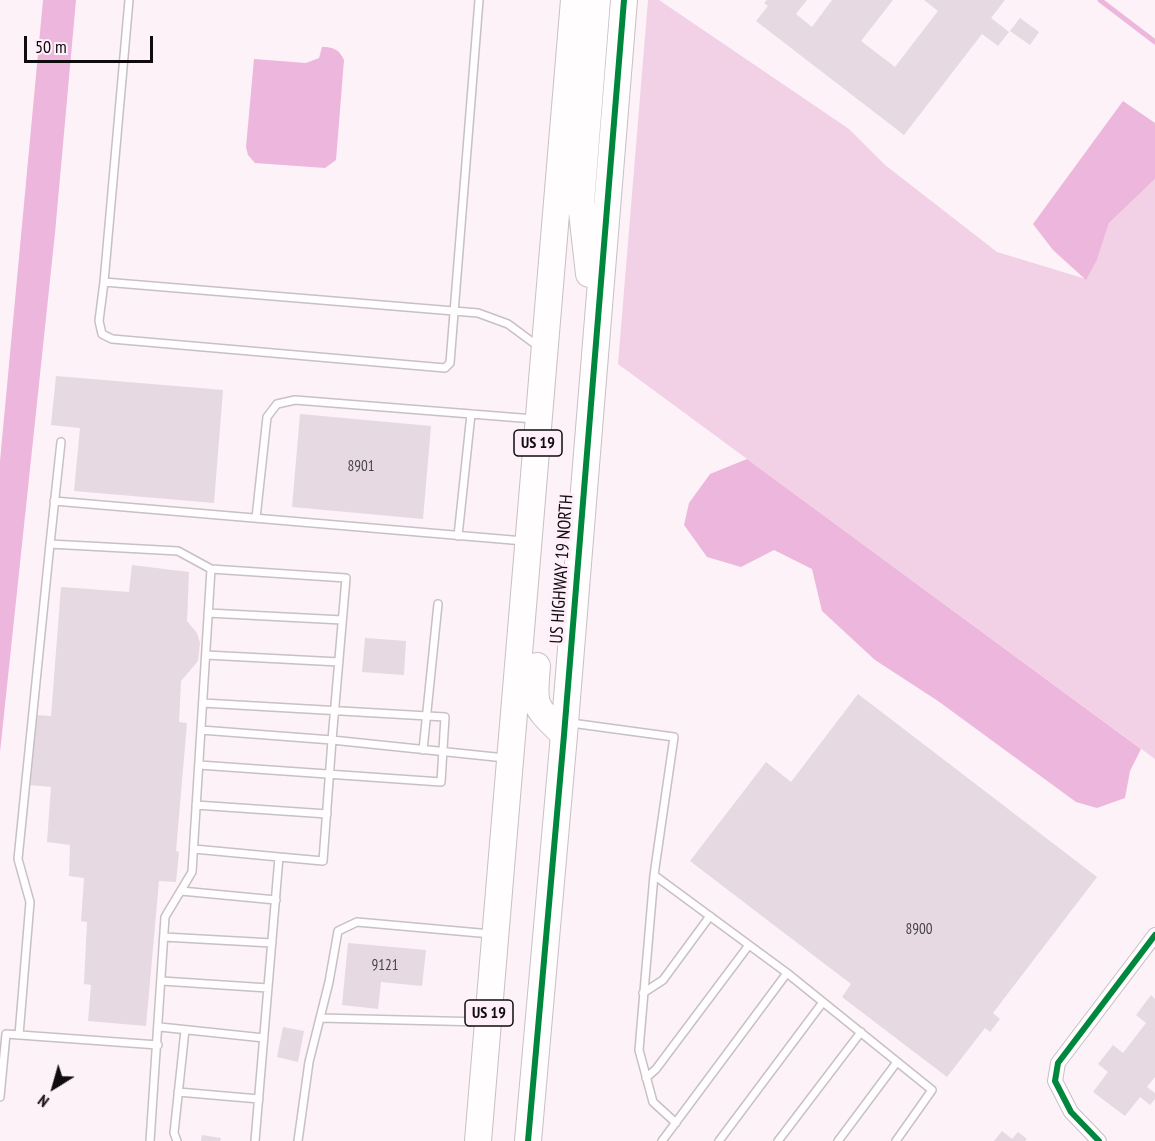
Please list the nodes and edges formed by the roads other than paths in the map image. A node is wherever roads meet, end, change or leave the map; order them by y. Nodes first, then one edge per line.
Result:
1 (129, 0) edge
2 (479, 0) edge
3 (574, 0) edge
4 (597, 0) edge
5 (624, 0) edge
6 (104, 282) junction
7 (456, 311) junction
8 (596, 334) junction
9 (544, 362) junction
10 (471, 414) junction
11 (539, 420) junction
12 (61, 442) dead end
13 (54, 501) junction
14 (256, 519) junction
15 (458, 536) junction
16 (529, 542) junction
17 (50, 544) junction
18 (211, 569) junction
19 (438, 604) dead end
20 (208, 613) junction
21 (342, 620) junction
22 (206, 655) junction
23 (339, 662) junction
24 (203, 703) junction
25 (334, 709) junction
26 (427, 716) junction
27 (565, 729) junction
28 (201, 730) junction
29 (332, 740) junction
30 (423, 750) junction
31 (443, 752) junction
32 (511, 759) junction
33 (199, 765) junction
34 (330, 774) junction
35 (196, 805) junction
36 (327, 814) junction
37 (194, 849) junction
38 (279, 857) junction
39 (654, 875) junction
40 (181, 891) junction
41 (276, 900) junction
42 (710, 916) junction
43 (496, 935) junction
44 (1155, 935) edge
45 (164, 937) junction
46 (272, 943) junction
47 (748, 945) junction
48 (787, 973) junction
49 (162, 981) junction
50 (268, 988) junction
51 (643, 993) junction
52 (823, 1002) junction
53 (320, 1018) junction
54 (488, 1023) junction
55 (160, 1027) junction
56 (185, 1030) junction
57 (861, 1032) junction
58 (19, 1035) junction
59 (264, 1038) junction
60 (158, 1045) junction
61 (897, 1062) junction
62 (646, 1078) junction
63 (178, 1092) junction
64 (0, 1097) edge
65 (259, 1099) junction
66 (676, 1123) junction
67 (150, 1141) edge
68 (177, 1141) edge
69 (255, 1141) edge
70 (298, 1141) edge
71 (478, 1141) edge
72 (528, 1141) edge
73 (662, 1141) edge
74 (719, 1141) edge
75 (778, 1141) edge
76 (838, 1141) edge
77 (896, 1141) edge
78 (1099, 1141) edge

1 - 6 lane
2 - 7 lane
3 - 9 highway, US HIGHWAY 19 NORTH / US 19
4 - 8 highway
5 - 8 highway, US HIGHWAY 19 NORTH / US 19
6 - 7 lane
6 - 7 lane
7 - 9 lane
8 - 27 highway, US HIGHWAY 19 NORTH / US 19
9 - 11 highway, US HIGHWAY 19 NORTH / US 19
9 - 27 highway
10 - 11 lane
10 - 14 lane
10 - 15 lane
11 - 16 highway, US HIGHWAY 19 NORTH / US 19
12 - 13 lane
13 - 14 lane
13 - 17 lane
14 - 15 lane
15 - 16 lane
16 - 32 highway, US HIGHWAY 19 NORTH / US 19
17 - 18 lane
17 - 58 lane
18 - 20 lane
18 - 21 lane
19 - 26 lane
20 - 21 lane
20 - 22 lane
21 - 23 lane
22 - 23 lane
22 - 24 lane
23 - 25 lane
24 - 25 lane
24 - 28 lane
25 - 26 lane
25 - 29 lane
26 - 30 lane
26 - 31 lane
27 - 39 lane
27 - 72 highway, US HIGHWAY 19 NORTH / US 19
28 - 29 lane
28 - 33 lane
29 - 30 lane
29 - 34 lane
30 - 31 lane
31 - 32 lane
31 - 34 lane
32 - 43 highway, US HIGHWAY 19 NORTH / US 19
33 - 34 lane
33 - 35 lane
34 - 36 lane
35 - 36 lane
35 - 37 lane
36 - 38 lane
37 - 38 lane
37 - 40 lane
38 - 41 lane
39 - 42 lane
39 - 51 lane
40 - 41 lane
40 - 45 lane
41 - 46 lane
42 - 47 lane
42 - 51 lane
43 - 53 lane
43 - 54 highway, US HIGHWAY 19 NORTH / US 19
44 - 78 street
45 - 46 lane
45 - 49 lane
46 - 50 lane
47 - 48 lane
47 - 62 lane
48 - 52 lane
48 - 66 lane
49 - 50 lane
49 - 55 lane
50 - 59 lane
51 - 62 lane
52 - 57 lane
52 - 74 lane
53 - 54 lane
53 - 70 lane
54 - 71 highway, US HIGHWAY 19 NORTH / US 19
55 - 56 lane
55 - 60 lane
56 - 59 lane
56 - 63 lane
57 - 61 lane
57 - 75 lane
58 - 60 lane
58 - 64 lane
59 - 65 lane
60 - 67 lane
61 - 76 lane
61 - 77 lane
62 - 66 lane
63 - 65 lane
63 - 68 lane
65 - 69 lane
66 - 73 lane

